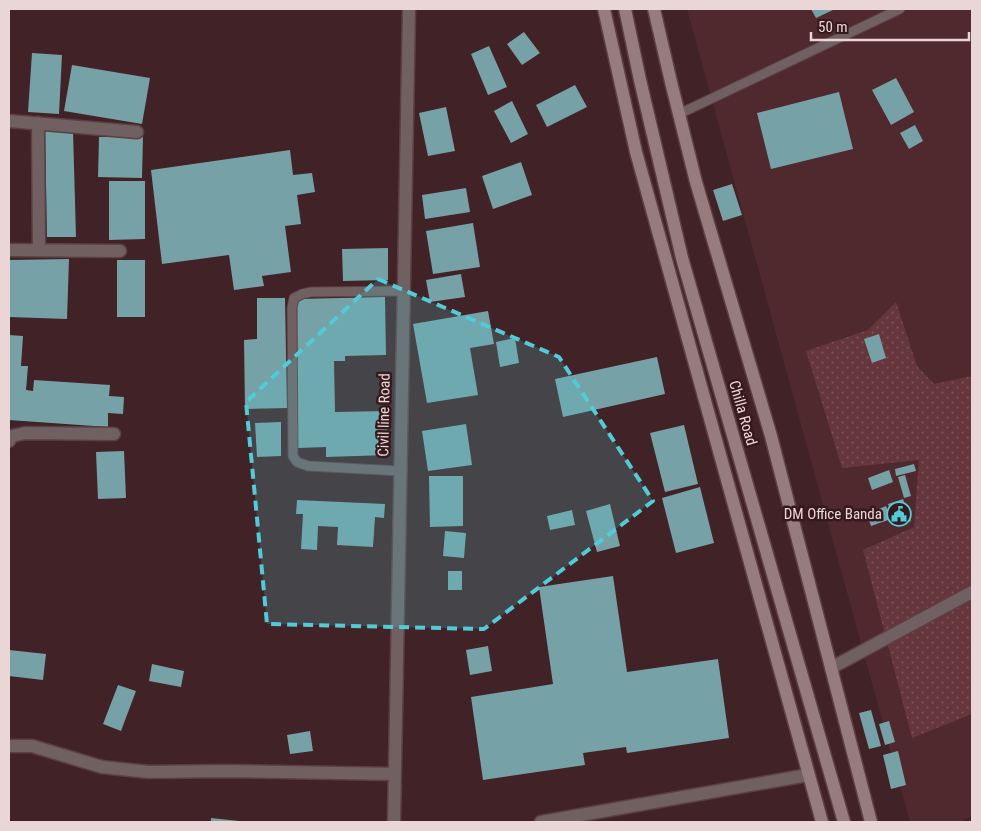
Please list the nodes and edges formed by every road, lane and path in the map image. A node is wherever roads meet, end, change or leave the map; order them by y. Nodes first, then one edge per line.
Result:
1 (408, 9) edge
2 (604, 9) edge
3 (625, 9) edge
4 (654, 9) edge
5 (900, 9) edge
6 (679, 114) junction
7 (9, 121) edge
8 (38, 123) junction
9 (136, 132) dead end
10 (9, 250) edge
11 (39, 250) junction
12 (120, 251) dead end
13 (403, 292) junction
14 (114, 434) dead end
15 (9, 441) edge
16 (400, 471) junction
17 (972, 592) edge
18 (831, 668) junction
19 (9, 746) edge
20 (395, 774) junction
21 (808, 775) junction
22 (394, 822) edge
23 (541, 822) edge
24 (822, 822) edge
25 (844, 822) edge
26 (871, 822) edge

1 - 13 street, Civil line Road
2 - 21 street
3 - 25 street, Chilla Road
4 - 6 street
5 - 6 lane
6 - 18 street
7 - 8 street
8 - 9 street
8 - 11 street
10 - 11 street
11 - 12 street
13 - 16 street, Civil line Road
13 - 16 lane
14 - 15 street
16 - 20 street, Civil line Road
17 - 18 street
18 - 26 street
19 - 20 street
20 - 22 street, Civil line Road
21 - 23 street
21 - 24 street

